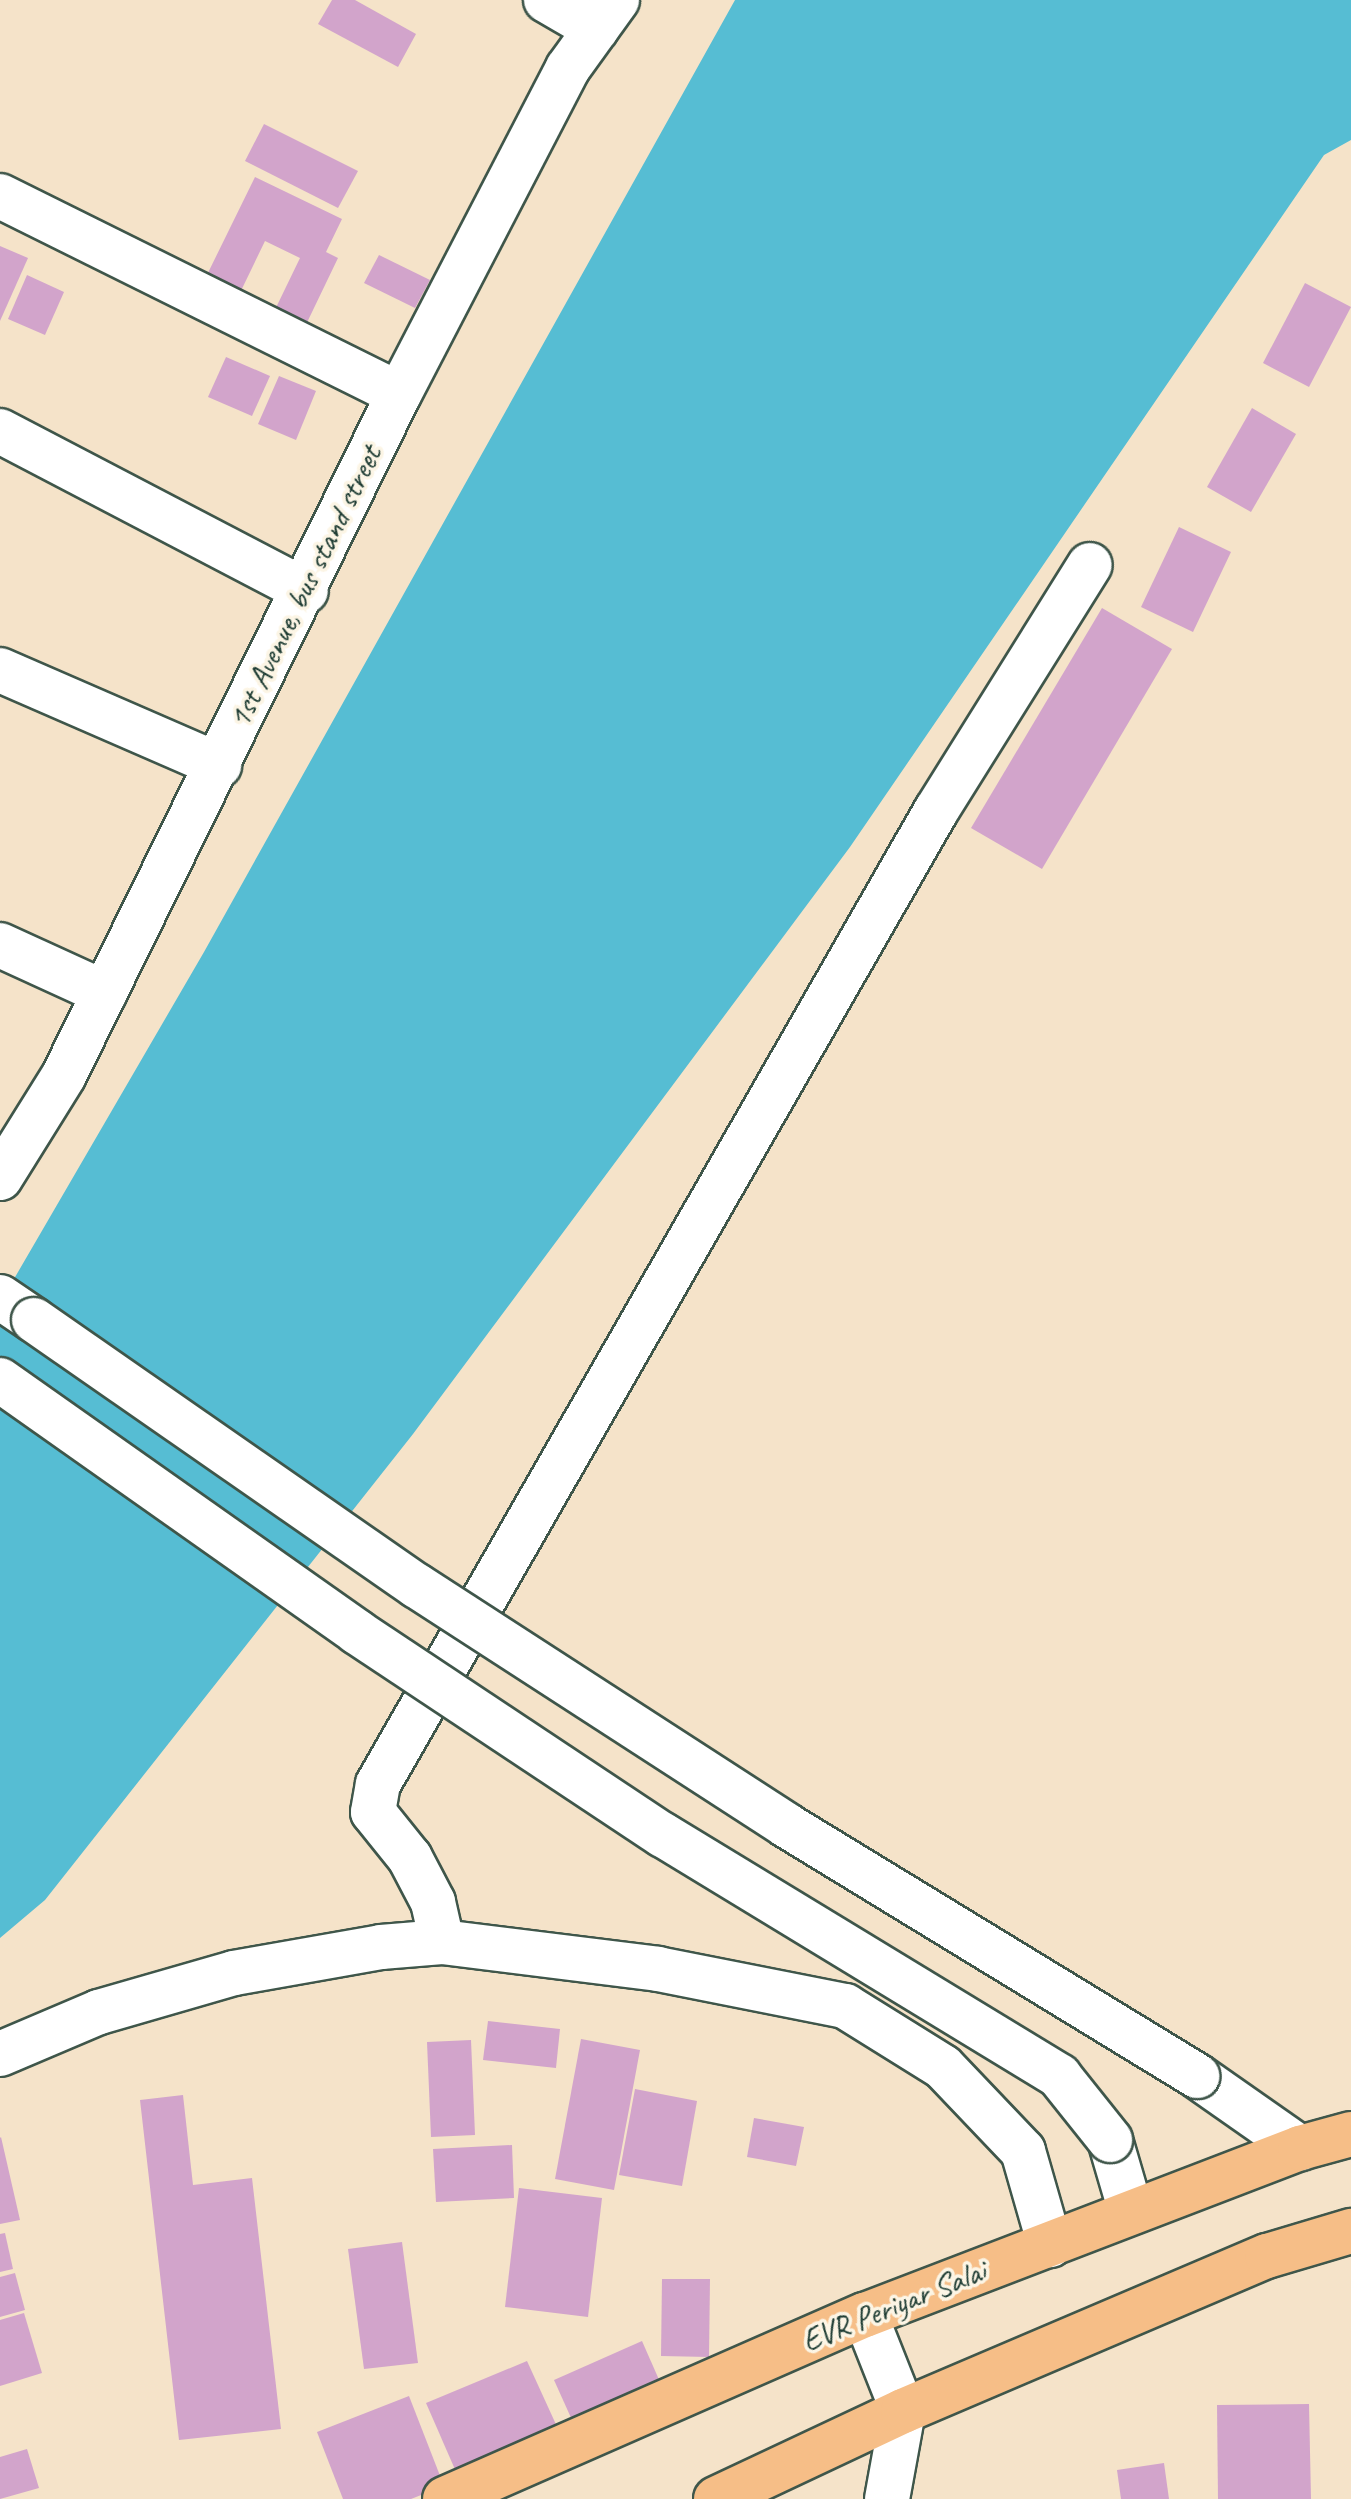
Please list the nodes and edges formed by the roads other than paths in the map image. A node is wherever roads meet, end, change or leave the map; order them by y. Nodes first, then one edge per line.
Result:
1 (546, 0) edge
2 (606, 14) edge
3 (0, 196) edge
4 (399, 394) junction
5 (0, 431) edge
6 (1090, 565) dead end
7 (306, 591) junction
8 (0, 670) edge
9 (219, 765) junction
10 (0, 945) edge
11 (105, 993) junction
12 (0, 1178) edge
13 (17, 1308) edge
14 (0, 1380) edge
15 (442, 1942) junction
16 (0, 2054) edge
17 (1351, 2134) edge
18 (1300, 2148) junction
19 (1131, 2212) junction
20 (1351, 2231) edge
21 (1050, 2245) junction
22 (865, 2315) junction
23 (903, 2411) junction
24 (445, 2499) edge
25 (716, 2499) edge
26 (887, 2499) edge

1 - 2 street
2 - 4 street, 1st Avenue, bus stand street
3 - 4 street
4 - 7 street, 1st Avenue, bus stand street
5 - 7 street
6 - 15 street
7 - 9 street, 1st Avenue, bus stand street
8 - 9 street
9 - 11 street, 1st Avenue, bus stand street
10 - 11 street
11 - 12 street, 1st Avenue, bus stand street
13 - 18 street, bridge
14 - 19 street, bridge
15 - 16 street
15 - 21 street
17 - 18 main road, EVR Periyar Salai
18 - 19 main road, EVR Periyar Salai
19 - 21 main road, EVR Periyar Salai
20 - 23 main road
21 - 22 main road, EVR Periyar Salai
22 - 23 street
22 - 24 main road, EVR Periyar Salai
23 - 25 main road
23 - 26 street

